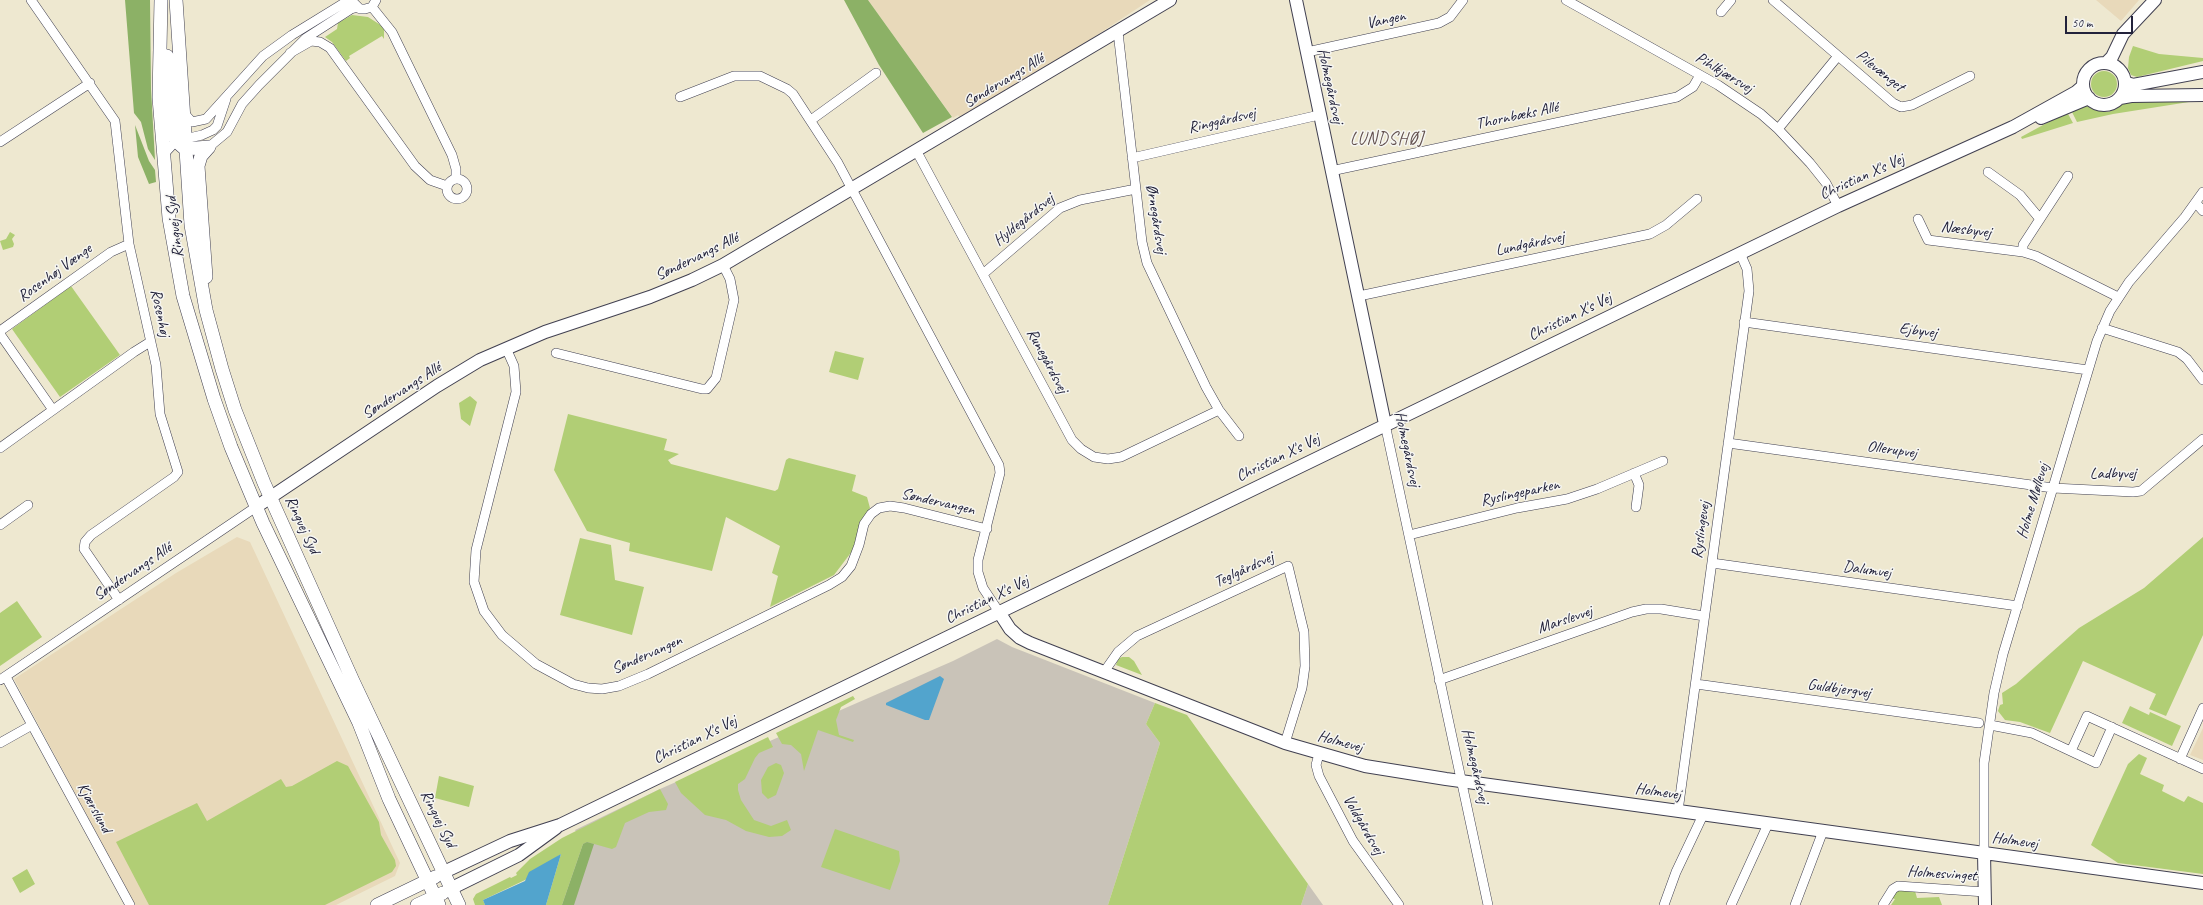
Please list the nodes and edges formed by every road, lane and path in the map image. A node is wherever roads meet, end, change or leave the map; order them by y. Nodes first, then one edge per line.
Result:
1 (31, 0) edge
2 (161, 0) edge
3 (164, 0) edge
4 (176, 0) edge
5 (349, 0) edge
6 (1170, 0) edge
7 (1296, 0) edge
8 (1463, 0) edge
9 (1566, 0) edge
10 (1731, 0) edge
11 (1773, 0) edge
12 (374, 3) edge
13 (2152, 3) edge
14 (356, 4) edge
15 (1722, 12) dead end
16 (1118, 32) junction
17 (1307, 52) junction
18 (290, 53) junction
19 (1838, 56) junction
20 (2106, 63) junction
21 (2119, 70) junction
22 (2203, 72) edge
23 (876, 73) dead end
24 (1700, 75) junction
25 (1970, 76) dead end
26 (2125, 82) junction
27 (90, 83) junction
28 (2083, 86) junction
29 (228, 94) junction
30 (2203, 95) edge
31 (680, 97) dead end
32 (2089, 98) junction
33 (2120, 98) junction
34 (183, 111) junction
35 (1320, 114) junction
36 (810, 120) junction
37 (2013, 127) junction
38 (1778, 129) junction
39 (0, 142) edge
40 (182, 143) junction
41 (209, 147) junction
42 (917, 152) junction
43 (162, 155) junction
44 (1132, 158) junction
45 (1331, 171) junction
46 (1988, 172) dead end
47 (2068, 176) dead end
48 (456, 179) junction
49 (447, 186) junction
50 (853, 188) junction
51 (1136, 189) junction
52 (2203, 192) edge
53 (1697, 199) dead end
54 (2196, 203) junction
55 (1838, 206) junction
56 (2203, 211) edge
57 (1918, 219) dead end
58 (2040, 219) junction
59 (130, 244) junction
60 (2023, 252) junction
61 (1740, 253) junction
62 (723, 265) junction
63 (982, 274) junction
64 (1358, 296) junction
65 (2118, 297) junction
66 (206, 310) junction
67 (1744, 322) junction
68 (2102, 328) junction
69 (0, 333) edge
70 (150, 342) junction
71 (506, 348) junction
72 (556, 353) dead end
73 (2088, 370) junction
74 (2203, 380) edge
75 (53, 410) junction
76 (1219, 410) junction
77 (1385, 424) junction
78 (1239, 436) dead end
79 (2203, 439) edge
80 (1728, 443) junction
81 (0, 448) edge
82 (1663, 462) dead end
83 (1634, 473) junction
84 (2053, 488) junction
85 (270, 498) junction
86 (28, 505) dead end
87 (256, 507) junction
88 (1636, 507) dead end
89 (0, 525) edge
90 (986, 529) junction
91 (1408, 535) junction
92 (1712, 564) junction
93 (119, 600) junction
94 (2018, 606) junction
95 (999, 612) junction
96 (1704, 616) junction
97 (1104, 672) junction
98 (3, 678) edge
99 (1439, 680) junction
100 (1696, 684) junction
101 (2203, 708) edge
102 (1979, 723) dead end
103 (32, 725) junction
104 (1990, 725) junction
105 (2112, 727) junction
106 (0, 743) edge
107 (1285, 743) junction
108 (2071, 751) junction
109 (1319, 754) junction
110 (2180, 758) junction
111 (2203, 769) edge
112 (1463, 781) junction
113 (1678, 811) junction
114 (1703, 815) junction
115 (1768, 824) junction
116 (560, 825) junction
117 (1823, 831) junction
118 (1984, 853) junction
119 (444, 872) junction
120 (428, 880) junction
121 (2203, 883) edge
122 (452, 888) junction
123 (1984, 892) junction
124 (437, 901) edge
125 (130, 905) edge
126 (377, 905) edge
127 (417, 905) edge
128 (459, 905) edge
129 (1399, 905) edge
130 (1488, 905) edge
131 (1664, 905) edge
132 (1731, 905) edge
133 (1795, 905) edge
134 (1883, 905) edge
135 (1985, 905) edge

1 - 27 street, Rosenhøj
2 - 43 main road, Ringvej Syd
3 - 40 main road
4 - 34 main road, Ringvej Syd
5 - 29 street
6 - 16 street, Søndervangs Allé
7 - 17 street, Holmegårdsvej
8 - 17 street, Vangen
9 - 24 street, Pihlkjærsvej
10 - 15 street
11 - 19 street, Pilevænget
12 - 14 street
12 - 48 street
13 - 20 street
13 - 21 street
14 - 18 street
16 - 42 street, Søndervangs Allé
16 - 44 street, Ørnegårdsvej
17 - 35 street, Holmegårdsvej
18 - 41 street
18 - 49 street
19 - 25 street, Pilevænget
19 - 38 street, Pilevænget
20 - 21 street
20 - 28 street
21 - 26 street
22 - 26 street
23 - 36 street
24 - 38 street, Pihlkjærsvej
24 - 45 street, Thornbæks Allé
26 - 33 street
27 - 39 street
27 - 59 street, Rosenhøj
28 - 32 street
28 - 37 street, Christian X's Vej
29 - 34 street
29 - 40 street
30 - 33 street
31 - 36 street
32 - 33 street
32 - 37 street, Christian X's Vej
34 - 40 main road, Ringvej Syd
35 - 44 street, Ringgårdsvej
35 - 45 street, Holmegårdsvej
36 - 50 street
37 - 55 street, Christian X's Vej
38 - 55 street, Pihlkjærsvej
40 - 41 main road
40 - 43 street
40 - 66 main road, Ringvej Syd
41 - 66 main road
42 - 50 street, Søndervangs Allé
42 - 63 street, Runegårdsvej
43 - 87 main road, Ringvej Syd
44 - 51 street, Ørnegårdsvej
45 - 64 street, Holmegårdsvej
46 - 58 street
47 - 58 street
48 - 49 street
48 - 49 street
50 - 62 street, Søndervangs Allé
50 - 90 street, Søndervangen
51 - 63 street, Hyldegårdsvej
51 - 76 street, Ørnegårdsvej
52 - 54 street, Holme Møllevej
53 - 64 street, Lundgårdsvej
54 - 56 street
54 - 65 street, Holme Møllevej
55 - 61 street, Christian X's Vej
57 - 60 street, Næsbyvej
58 - 60 street
59 - 69 street, Rosenhøj Vænge
59 - 70 street, Rosenhøj
60 - 65 street, Næsbyvej
61 - 67 street, Ryslingevej
61 - 77 street, Christian X's Vej
62 - 71 street, Søndervangs Allé
62 - 72 street
63 - 76 street, Runegårdsvej
64 - 77 street, Holmegårdsvej
65 - 68 street, Holme Møllevej
66 - 85 main road, Ringvej Syd
67 - 73 street, Ejbyvej
67 - 80 street, Ryslingevej
68 - 73 street, Holme Møllevej
68 - 74 street
69 - 75 street, Rosenhøj Vænge
70 - 75 street
70 - 93 street, Rosenhøj
71 - 85 street, Søndervangs Allé
71 - 90 street, Søndervangen
73 - 84 street, Holme Møllevej
75 - 81 street
76 - 78 street, Ørnegårdsvej
77 - 91 street, Holmegårdsvej
77 - 95 street, Christian X's Vej
79 - 84 street, Ladbyvej
80 - 84 street, Ollerupvej
80 - 92 street, Ryslingevej
82 - 83 street, Ryslingeparken
83 - 88 street
83 - 91 street, Ryslingeparken
84 - 94 street, Holme Møllevej
85 - 87 street, Søndervangs Allé
85 - 119 main road, Ringvej Syd
86 - 89 street
87 - 93 street, Søndervangs Allé
87 - 120 main road, Ringvej Syd
90 - 95 street, Søndervangen
91 - 99 street, Holmegårdsvej
92 - 94 street, Dalumvej
92 - 96 street, Ryslingevej
93 - 98 street, Søndervangs Allé
94 - 104 street, Holme Møllevej
95 - 97 street, Holmevej
95 - 116 street, Christian X's Vej
96 - 99 street, Marslevvej
96 - 100 street, Ryslingevej
97 - 107 street, Holmevej
97 - 107 street, Teglgårdsvej
98 - 103 street, Kjærslund
99 - 112 street, Holmegårdsvej
100 - 102 street, Guldbjergvej
100 - 113 street, Ryslingevej
101 - 110 street
103 - 106 street
103 - 125 street, Kjærslund
104 - 108 street
104 - 118 street, Holme Møllevej
105 - 108 street
105 - 108 street
105 - 110 street
107 - 109 street, Holmevej
109 - 112 street, Holmevej
109 - 129 street, Voldgårdsvej
110 - 111 street
112 - 113 street, Holmevej
112 - 130 street, Holmegårdsvej
113 - 114 street, Holmevej
114 - 115 street, Holmevej
114 - 131 street
115 - 117 street, Holmevej
115 - 132 street
116 - 119 street, Christian X's Vej
116 - 122 street, Christian X's Vej
117 - 118 street, Holmevej
117 - 133 street
118 - 121 street, Holmevej
118 - 123 street
119 - 120 main road, Christian X's Vej
119 - 122 main road, Ringvej Syd
120 - 124 main road, Ringvej Syd
120 - 126 main road, Christian X's Vej
122 - 124 main road, Christian X's Vej
122 - 128 main road, Ringvej Syd
123 - 134 street, Holmesvinget
123 - 135 street
124 - 127 main road, Christian X's Vej

